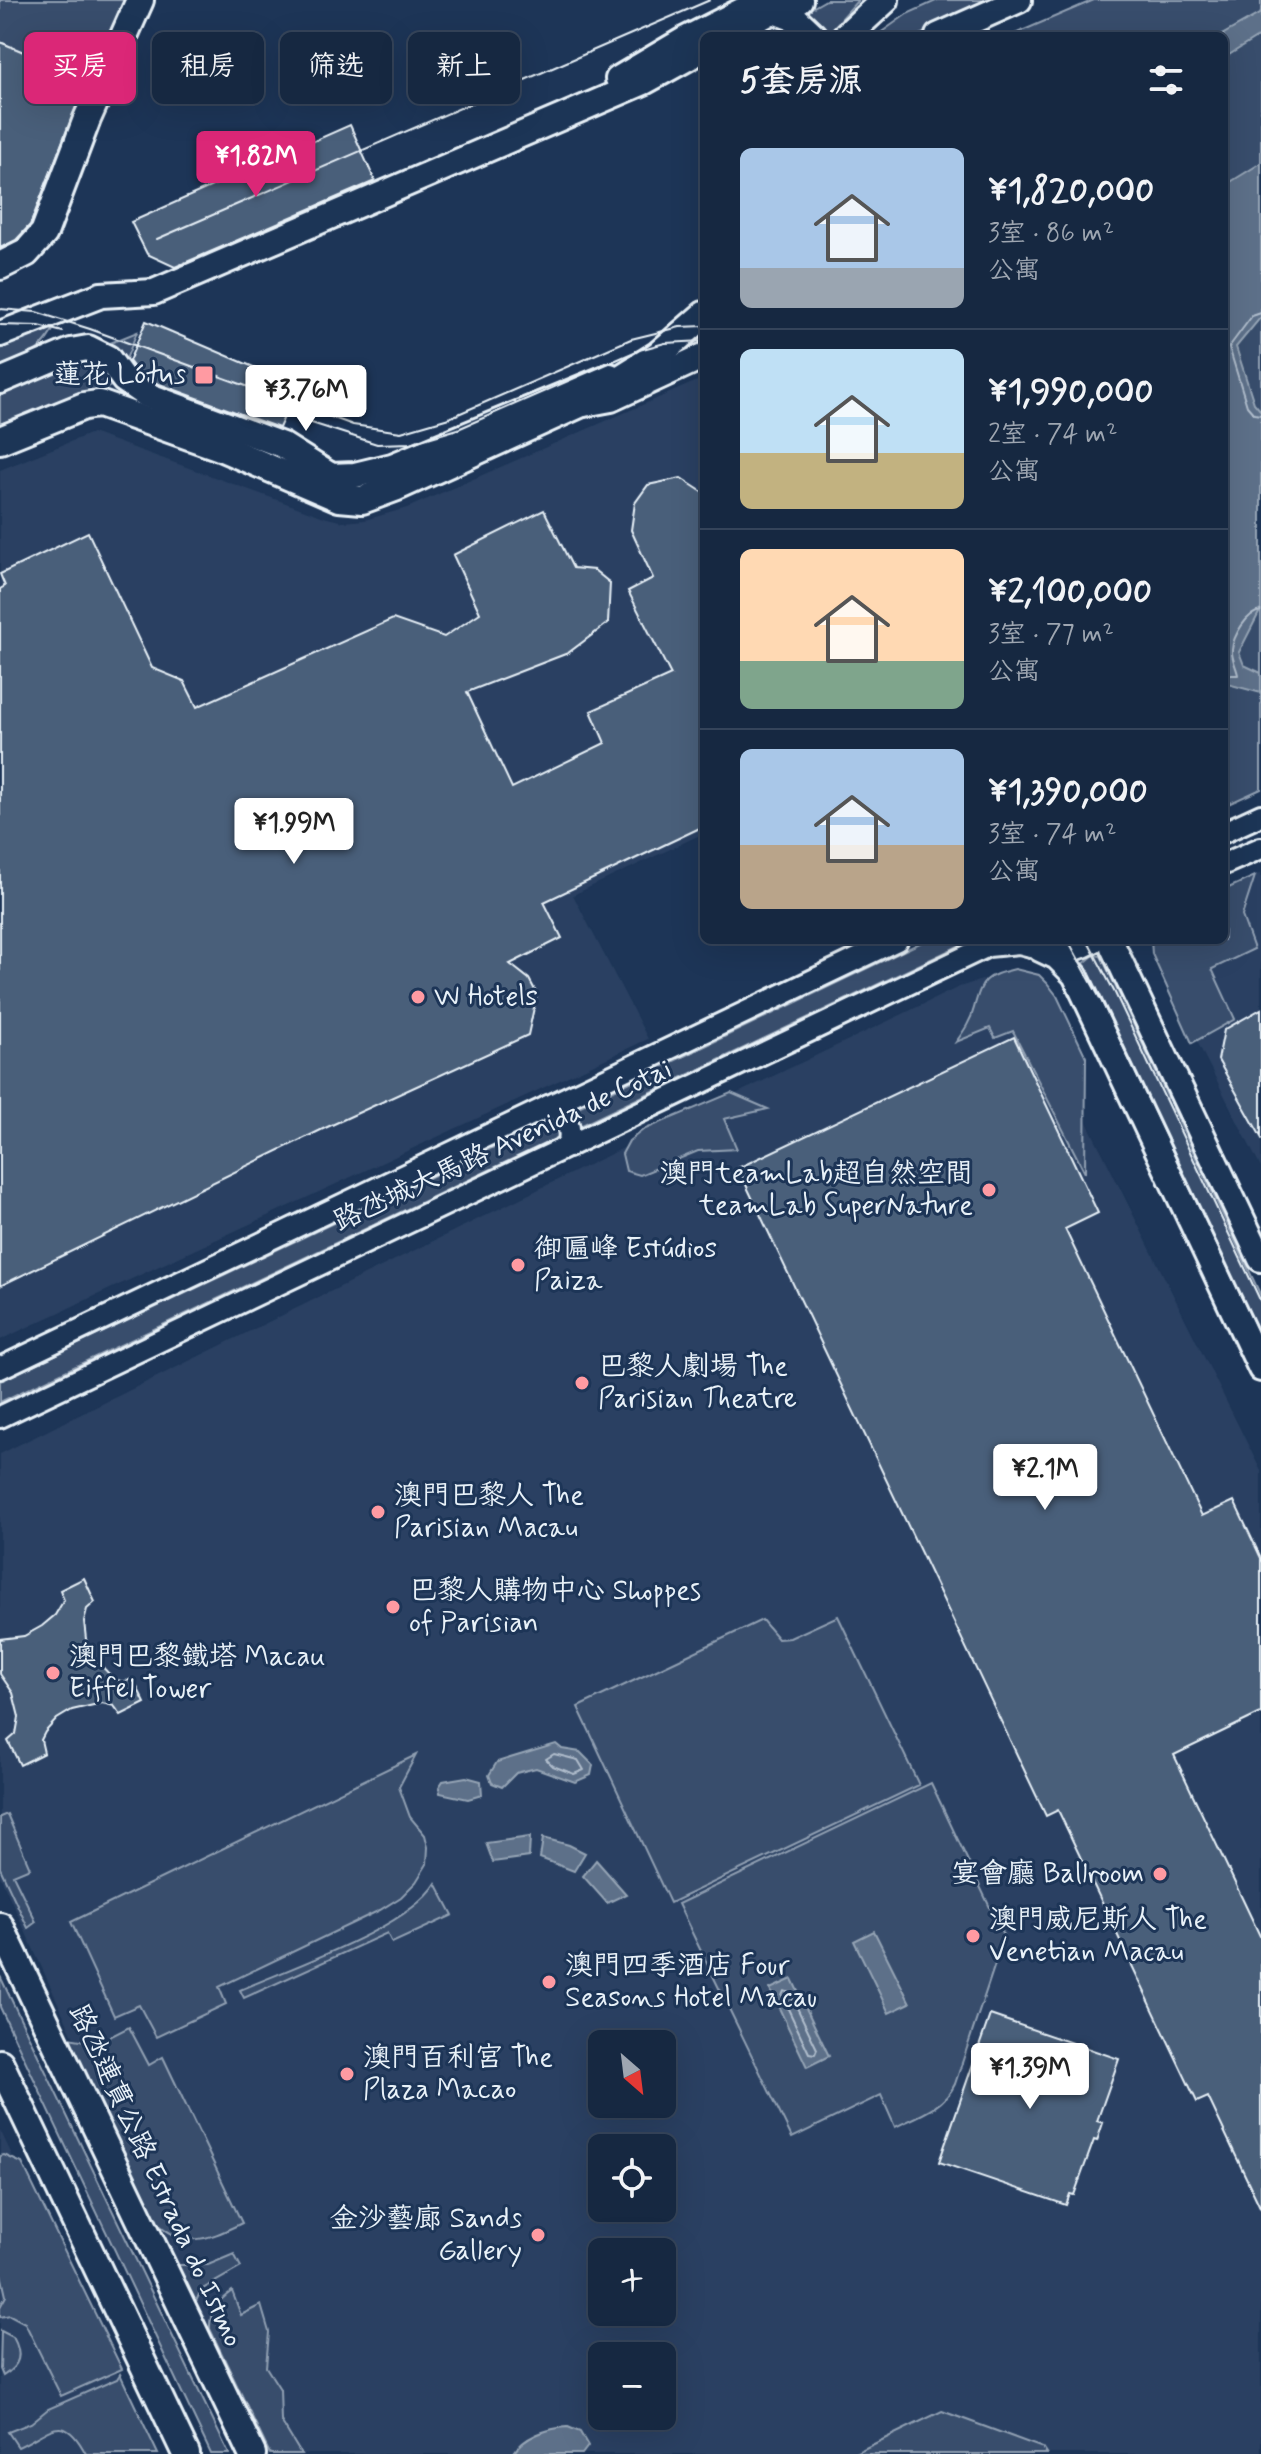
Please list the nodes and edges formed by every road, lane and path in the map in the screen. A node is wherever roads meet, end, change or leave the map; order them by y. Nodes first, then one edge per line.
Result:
1 (140, 0) edge
2 (800, 0) edge
3 (885, 0) edge
4 (1019, 0) edge
5 (764, 11) edge
6 (712, 32) edge
7 (734, 32) edge
8 (790, 32) edge
9 (809, 32) edge
10 (850, 32) edge
11 (947, 32) edge
12 (700, 37) edge
13 (700, 51) edge
14 (555, 118) junction
15 (0, 266) edge
16 (700, 318) edge
17 (0, 334) edge
18 (700, 358) edge
19 (632, 374) junction
20 (0, 381) edge
21 (580, 404) junction
22 (0, 440) edge
23 (1261, 815) edge
24 (1228, 830) edge
25 (1261, 848) edge
26 (1228, 862) edge
27 (889, 944) edge
28 (1009, 944) edge
29 (1085, 944) edge
30 (1113, 944) edge
31 (1033, 945) edge
32 (548, 1106) junction
33 (568, 1147) junction
34 (1261, 1259) edge
35 (0, 1368) edge
36 (1261, 1369) edge
37 (0, 1417) edge
38 (0, 1926) edge
39 (0, 2063) edge
40 (186, 2454) edge
41 (252, 2454) edge

1 - 15 main road
2 - 5 main road
3 - 10 main road
4 - 11 main road
5 - 6 main road
5 - 7 main road
5 - 8 main road
5 - 9 main road
12 - 14 main road
13 - 14 main road
14 - 17 main road
16 - 19 main road
18 - 21 main road
19 - 20 main road
19 - 21 main road
21 - 22 main road
23 - 24 street
25 - 26 street
27 - 32 street, 路氹城大馬路 Avenida de Cotai
28 - 33 street, 路氹城大馬路 Avenida de Cotai
29 - 31 main road
30 - 34 main road
31 - 36 main road
32 - 33 street
32 - 35 street, 路氹城大馬路 Avenida de Cotai
33 - 37 street, 路氹城大馬路 Avenida de Cotai
38 - 41 main road, 路氹連貫公路 Estrada do Istmo
39 - 40 main road

